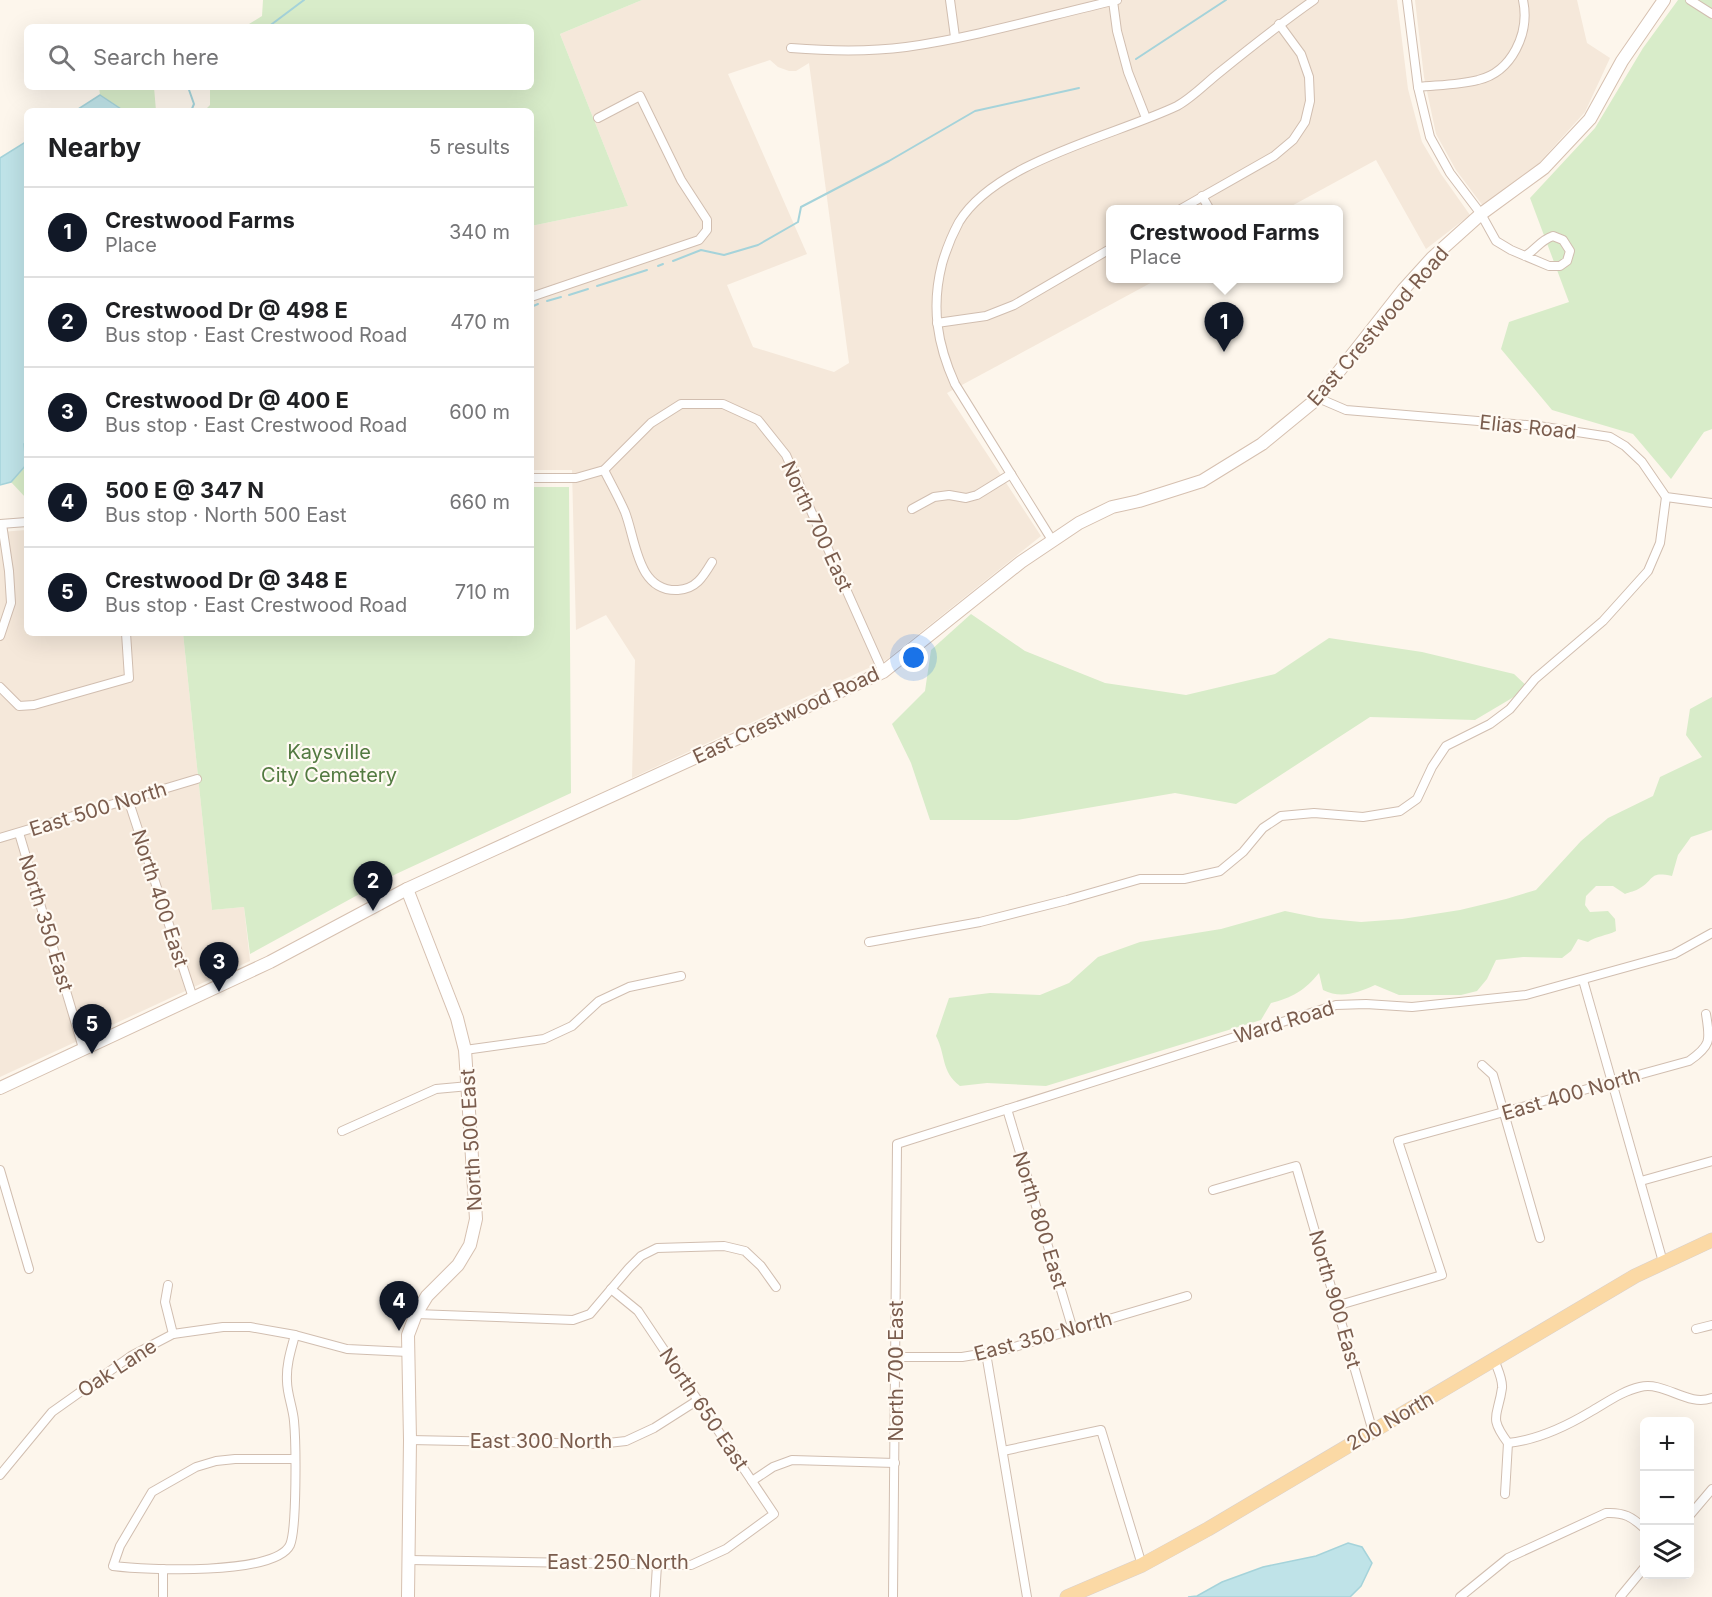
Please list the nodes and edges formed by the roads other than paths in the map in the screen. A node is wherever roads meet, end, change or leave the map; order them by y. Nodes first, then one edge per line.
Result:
1 (950, 0) edge
2 (1115, 0) edge
3 (1314, 0) edge
4 (1407, 0) edge
5 (1664, 0) edge
6 (1690, 0) edge
7 (1524, 4) edge
8 (1712, 14) edge
9 (1279, 24) junction
10 (955, 37) junction
11 (791, 48) dead end
12 (1418, 87) junction
13 (598, 118) dead end
14 (1146, 118) junction
15 (1202, 196) junction
16 (1187, 205) edge
17 (1207, 205) edge
18 (1481, 214) junction
19 (1106, 251) edge
20 (1525, 256) junction
21 (534, 296) edge
22 (937, 323) junction
23 (1318, 398) junction
24 (604, 470) junction
25 (1011, 474) junction
26 (534, 478) edge
27 (1666, 497) junction
28 (1712, 503) edge
29 (912, 509) dead end
30 (24, 522) edge
31 (1, 524) edge
32 (1052, 540) junction
33 (712, 562) dead end
34 (0, 636) edge
35 (126, 636) edge
36 (883, 672) junction
37 (0, 687) edge
38 (197, 779) dead end
39 (128, 799) junction
40 (19, 833) junction
41 (0, 838) edge
42 (407, 889) junction
43 (1712, 933) edge
44 (869, 942) dead end
45 (681, 976) dead end
46 (1583, 980) junction
47 (193, 998) junction
48 (1707, 1014) dead end
49 (83, 1048) junction
50 (465, 1050) junction
51 (1482, 1065) dead end
52 (1612, 1082) junction
53 (469, 1086) junction
54 (0, 1088) edge
55 (1007, 1109) junction
56 (1504, 1113) junction
57 (342, 1131) dead end
58 (897, 1144) joint
59 (1712, 1161) edge
60 (0, 1170) edge
61 (1641, 1181) junction
62 (1213, 1190) dead end
63 (1540, 1238) dead end
64 (1712, 1240) edge
65 (1663, 1262) junction
66 (29, 1269) dead end
67 (168, 1285) dead end
68 (776, 1287) dead end
69 (611, 1289) junction
70 (1187, 1296) dead end
71 (1336, 1306) junction
72 (416, 1314) junction
73 (1712, 1324) edge
74 (1696, 1329) dead end
75 (1073, 1330) junction
76 (173, 1334) junction
77 (295, 1335) junction
78 (408, 1352) junction
79 (986, 1353) junction
80 (896, 1357) junction
81 (1494, 1359) junction
82 (1712, 1398) edge
83 (698, 1400) junction
84 (1373, 1432) junction
85 (410, 1440) junction
86 (1508, 1443) junction
87 (1003, 1451) junction
88 (295, 1459) junction
89 (896, 1463) junction
90 (0, 1475) edge
91 (752, 1481) junction
92 (1712, 1489) edge
93 (1505, 1494) dead end
94 (1694, 1509) edge
95 (1641, 1525) edge
96 (409, 1560) junction
97 (657, 1565) junction
98 (1142, 1565) junction
99 (163, 1569) junction
100 (1640, 1573) edge
101 (163, 1597) edge
102 (408, 1597) edge
103 (655, 1597) edge
104 (893, 1597) edge
105 (1027, 1597) edge
106 (1067, 1597) edge
107 (1460, 1597) edge
108 (1620, 1597) edge

1 - 10 street
2 - 10 street
2 - 14 street
3 - 9 street
4 - 12 street
5 - 18 street, East Crestwood Road
6 - 8 street
7 - 12 street
9 - 14 street
9 - 15 street
10 - 11 street
12 - 18 street
13 - 21 street
14 - 22 street
15 - 16 street
15 - 17 street
18 - 20 street
18 - 23 street, East Crestwood Road
19 - 22 street
20 - 20 street
22 - 25 street
23 - 27 street, Elias Road
23 - 32 street, East Crestwood Road
24 - 26 street
24 - 33 street
24 - 36 street, North 700 East
25 - 29 street
25 - 32 street
27 - 28 street
27 - 44 street
30 - 31 street
31 - 34 street
32 - 36 street, East Crestwood Road
35 - 37 street
36 - 42 street, East Crestwood Road
38 - 39 street, East 500 North
39 - 40 street, East 500 North
39 - 47 street, North 400 East
40 - 41 street, East 500 North
40 - 49 street, North 350 East
42 - 47 street, East Crestwood Road
42 - 50 street, North 500 East
43 - 46 street, Ward Road
45 - 50 street
46 - 52 street
46 - 55 street, Ward Road
47 - 49 street, East Crestwood Road
48 - 52 street, East 400 North
49 - 54 street, East Crestwood Road
50 - 53 street, North 500 East
51 - 56 street
52 - 56 street, East 400 North
52 - 61 street
53 - 57 street
53 - 72 street, North 500 East
55 - 58 street, Ward Road
55 - 75 street, North 800 East
56 - 63 street
56 - 71 street, East 400 North
58 - 80 street, North 700 East
59 - 61 street
60 - 66 street
61 - 65 street
62 - 71 street, North 900 East
64 - 65 main road, 200 North
65 - 81 main road, 200 North
67 - 76 street
68 - 69 street
69 - 72 street
69 - 83 street, North 650 East
70 - 75 street, East 350 North
71 - 84 street, North 900 East
72 - 78 street, North 500 East
73 - 74 street
75 - 79 street, East 350 North
76 - 77 street, Oak Lane
76 - 90 street, Oak Lane
77 - 78 street, Oak Lane
77 - 88 street
78 - 85 street, North 500 East
79 - 80 street, East 350 North
79 - 87 street
80 - 89 street, North 700 East
81 - 84 main road, 200 North
81 - 86 street
82 - 86 street
83 - 85 street, East 300 North
83 - 91 street, North 650 East
84 - 98 main road, 200 North
85 - 96 street, North 500 East
86 - 93 street
87 - 98 street
87 - 105 street
88 - 99 street
88 - 99 street
89 - 91 street, North 650 East
89 - 104 street, North 700 East
91 - 97 street, East 250 North
92 - 94 street
95 - 107 street
96 - 97 street, East 250 North
96 - 102 street, North 500 East
97 - 103 street
98 - 106 main road, 200 North
99 - 101 street
100 - 108 street

